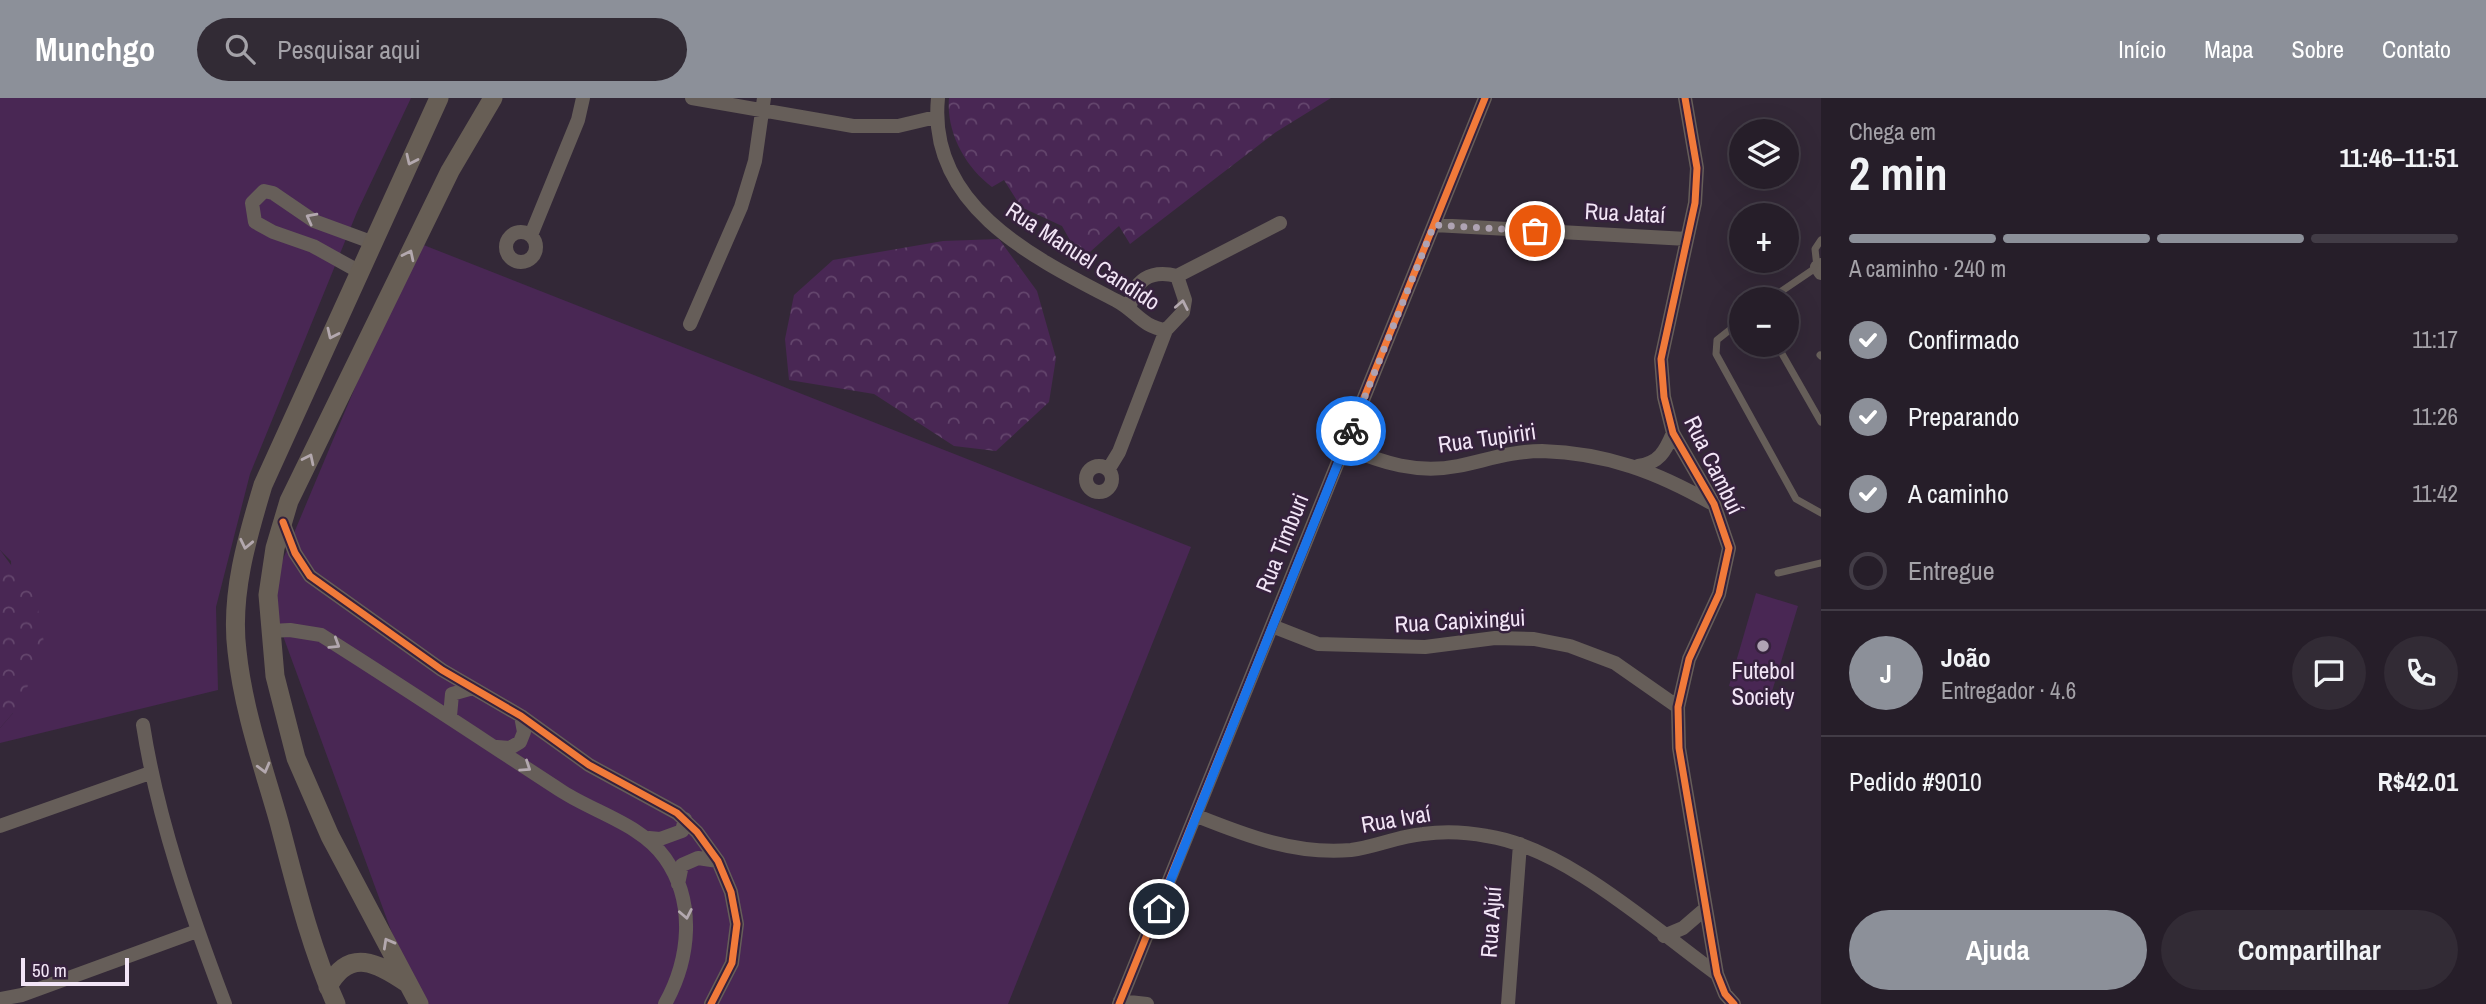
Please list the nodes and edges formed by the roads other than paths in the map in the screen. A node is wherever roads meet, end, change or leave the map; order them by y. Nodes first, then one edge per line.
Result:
1 (439, 98) edge
2 (493, 98) edge
3 (583, 98) edge
4 (692, 98) edge
5 (938, 98) edge
6 (1485, 98) edge
7 (1685, 98) edge
8 (764, 105) edge
9 (936, 117) junction
10 (1280, 223) dead end
11 (1434, 225) junction
12 (531, 236) dead end
13 (1688, 239) junction
14 (1821, 240) edge
15 (374, 243) junction
16 (1820, 268) edge
17 (360, 272) junction
18 (1177, 276) junction
19 (1789, 287) edge
20 (1130, 307) junction
21 (690, 324) dead end
22 (1166, 330) junction
23 (1729, 330) edge
24 (1784, 357) edge
25 (1821, 422) edge
26 (1673, 433) junction
27 (1345, 447) junction
28 (1637, 466) junction
29 (1108, 470) dead end
30 (1714, 504) junction
31 (1821, 513) edge
32 (282, 522) junction
33 (1821, 562) edge
34 (1778, 573) dead end
35 (1272, 625) junction
36 (270, 631) junction
37 (473, 688) junction
38 (1678, 707) junction
39 (450, 716) junction
40 (521, 716) junction
41 (143, 725) dead end
42 (496, 747) junction
43 (150, 773) junction
44 (1197, 816) junction
45 (685, 819) junction
46 (0, 826) edge
47 (649, 838) junction
48 (1520, 844) junction
49 (718, 861) junction
50 (678, 884) junction
51 (1705, 909) junction
52 (197, 930) junction
53 (1664, 936) junction
54 (1717, 974) junction
55 (411, 986) junction
56 (332, 996) edge
57 (0, 999) edge
58 (668, 1002) edge
59 (1120, 1002) edge
60 (225, 1004) edge
61 (419, 1004) edge
62 (711, 1004) edge
63 (1147, 1004) edge
64 (1508, 1004) edge
65 (1734, 1004) edge

1 -> 15 main road
32 -> 2 main road
3 - 12 street
4 - 8 street
5 - 9 street, Rua Manuel Candido
6 - 11 street, Rua Timburi
7 - 13 street, Rua Cambuí
8 - 9 street
8 - 21 street
9 - 20 street, Rua Manuel Candido
10 - 18 street
11 - 13 street, Rua Jataí
11 - 27 street, Rua Timburi
13 - 26 street, Rua Cambuí
14 - 16 lane
15 - 17 main road
15 -> 17 street
16 - 19 lane
17 -> 56 main road
18 - 20 street
22 -> 18 street
20 - 22 street, Rua Manuel Candido
22 - 29 street
23 - 31 lane
24 - 25 lane
26 - 28 street
26 - 30 street, Rua Cambuí
27 - 28 street, Rua Tupiriri
27 - 35 street, Rua Timburi
28 - 30 street, Rua Tupiriri
30 - 38 street, Rua Cambuí
32 - 36 main road
32 - 37 street
33 - 34 lane
35 - 38 street, Rua Capixingui
35 - 44 street, Rua Timburi
36 -> 39 street
55 -> 36 main road
37 - 39 street
37 - 40 street
38 - 51 street, Rua Cambuí
39 - 42 street
40 - 42 street
40 - 45 street
41 - 43 street
42 -> 47 street
43 - 46 street
43 - 52 street
44 - 48 street, Rua Ivaí
44 - 59 street, Rua Timburi
45 - 47 street
45 - 49 street
47 - 50 street
48 - 53 street, Rua Ivaí
48 - 64 street, Rua Ajuí
49 - 50 street
49 - 62 street
50 -> 58 street
51 - 53 street
51 - 54 street, Rua Cambuí
52 - 57 street
52 - 60 street
53 - 54 street, Rua Ivaí
54 - 65 street, Rua Cambuí
55 - 56 main road
55 - 61 main road
59 - 63 street

